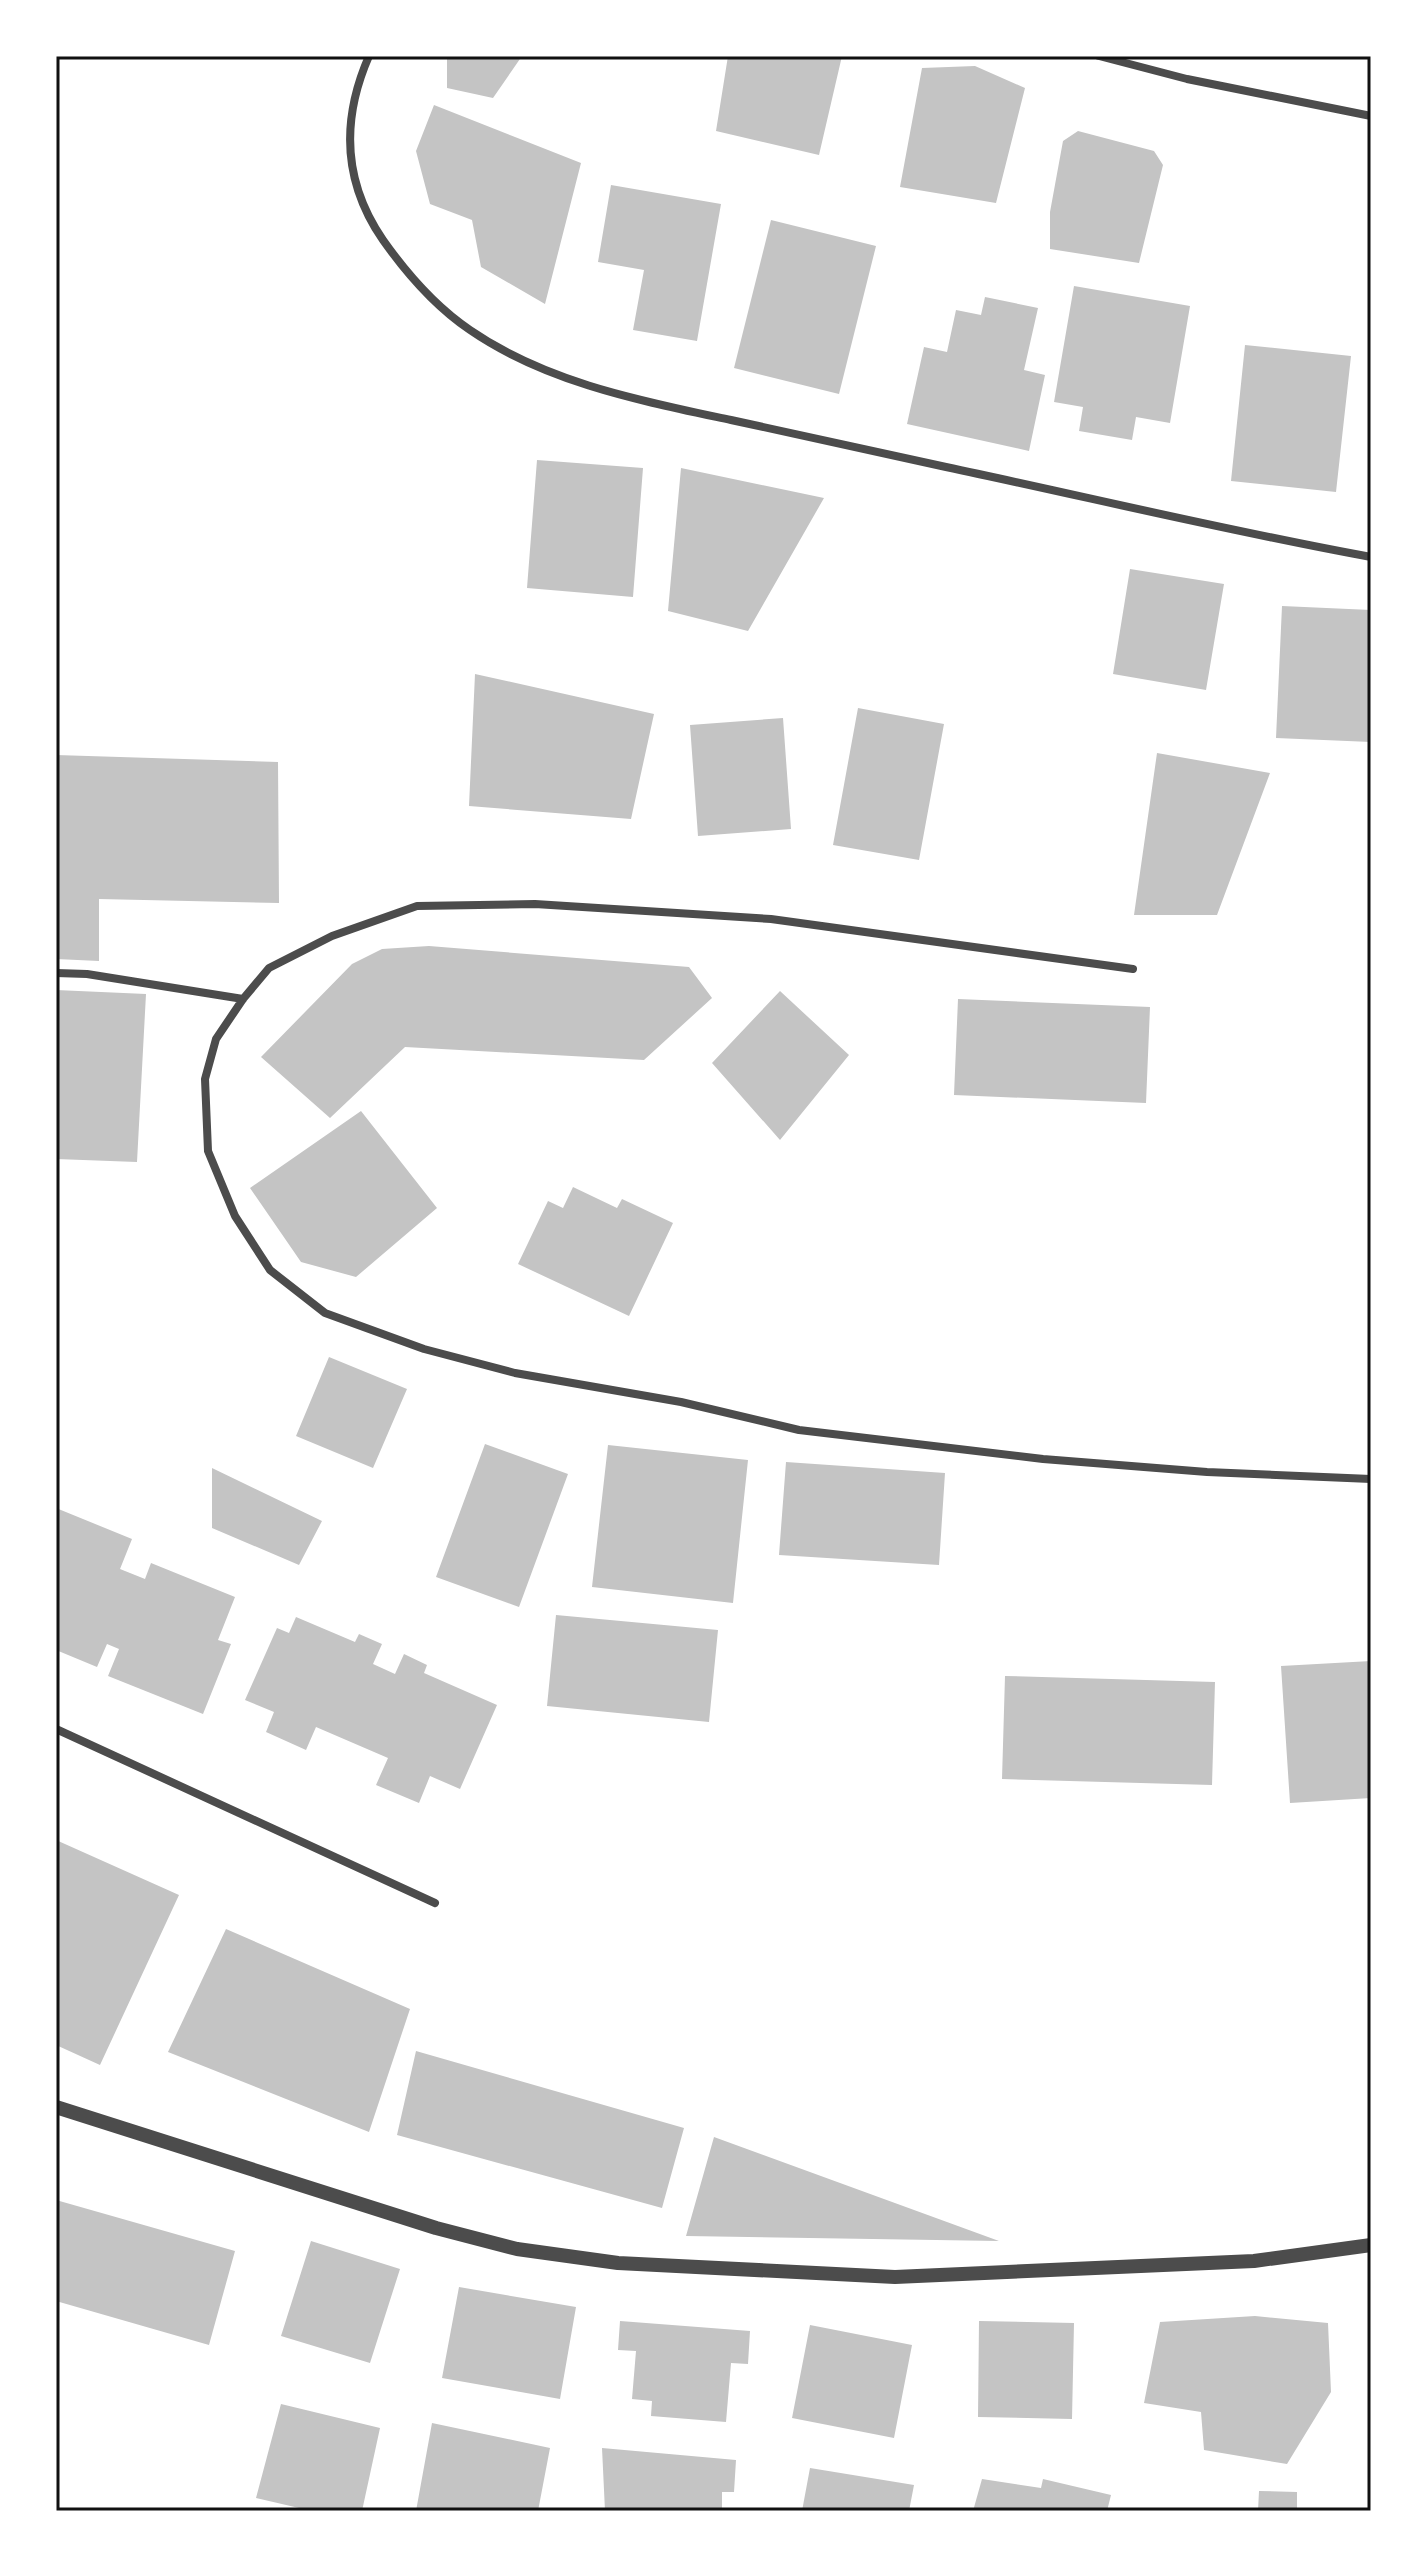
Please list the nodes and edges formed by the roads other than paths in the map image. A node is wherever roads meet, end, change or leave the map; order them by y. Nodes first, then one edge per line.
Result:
1 (369, 56) edge
2 (1099, 56) edge
3 (1371, 116) edge
4 (1371, 557) edge
5 (1133, 969) dead end
6 (56, 973) edge
7 (243, 999) junction
8 (1371, 1479) edge
9 (56, 1729) edge
10 (435, 1903) dead end
11 (56, 2107) edge
12 (1371, 2245) edge

1 - 4 street
2 - 3 street
5 - 7 street
6 - 7 street
7 - 8 street
9 - 10 street
11 - 12 street

